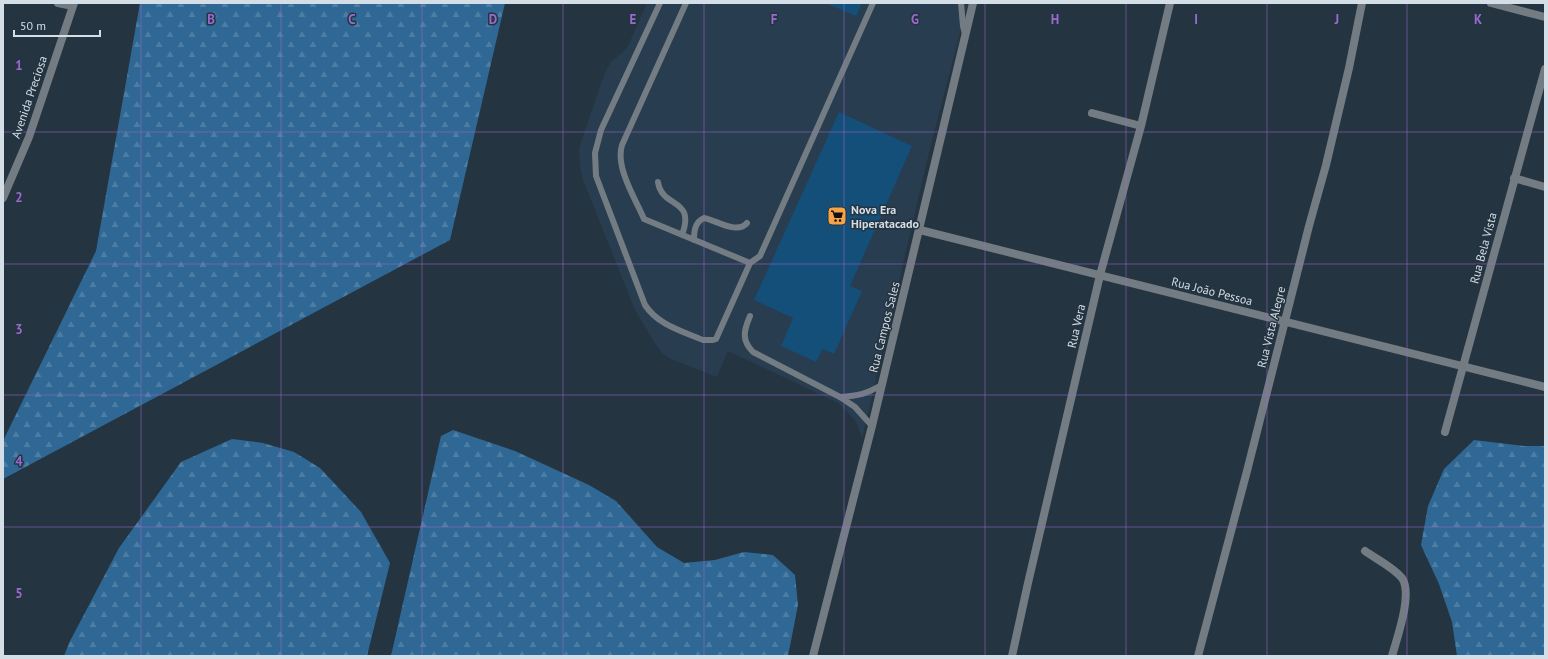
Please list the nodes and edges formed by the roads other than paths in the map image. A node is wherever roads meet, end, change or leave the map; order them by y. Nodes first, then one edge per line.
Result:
1 (58, 3) edge
2 (660, 3) edge
3 (686, 3) edge
4 (873, 3) edge
5 (962, 3) edge
6 (973, 3) edge
7 (1170, 3) edge
8 (1362, 3) edge
9 (1491, 3) edge
10 (73, 4) edge
11 (1545, 17) edge
12 (965, 34) junction
13 (1545, 69) edge
14 (1092, 113) dead end
15 (1141, 126) junction
16 (1514, 178) junction
17 (658, 182) dead end
18 (1545, 187) edge
19 (3, 198) edge
20 (747, 223) dead end
21 (920, 230) junction
22 (682, 235) junction
23 (694, 240) junction
24 (750, 263) junction
25 (1100, 275) junction
26 (750, 316) dead end
27 (1285, 322) junction
28 (1464, 366) junction
29 (882, 384) junction
30 (1545, 387) edge
31 (840, 397) junction
32 (872, 426) junction
33 (1445, 432) dead end
34 (1365, 551) dead end
35 (813, 656) edge
36 (1012, 656) edge
37 (1198, 656) edge
38 (1392, 656) edge

1 - 10 street
2 - 24 lane
3 - 22 lane
4 - 24 lane
5 - 12 lane
6 - 12 street, Rua Campos Sales
7 - 15 street, Rua Vera
8 - 27 street, Rua Vista Alegre
9 - 11 street
10 - 19 street, Avenida Preciosa
12 - 21 street, Rua Campos Sales
13 - 16 street, Rua Bela Vista
14 - 15 street
15 - 25 street, Rua Vera
16 - 18 street
16 - 28 street, Rua Bela Vista
17 - 22 lane
20 - 23 lane
21 - 25 street, Rua João Pessoa
21 - 29 street, Rua Campos Sales
22 - 23 lane
23 - 24 lane
25 - 27 street, Rua João Pessoa
25 - 36 street, Rua Vera
26 - 31 lane
27 - 28 street, Rua João Pessoa
27 - 37 street, Rua Vista Alegre
28 - 30 street, Rua João Pessoa
28 - 33 street, Rua Bela Vista
29 - 31 lane
29 - 32 street, Rua Campos Sales
31 - 32 lane
32 - 35 street, Rua Campos Sales
34 - 38 street

